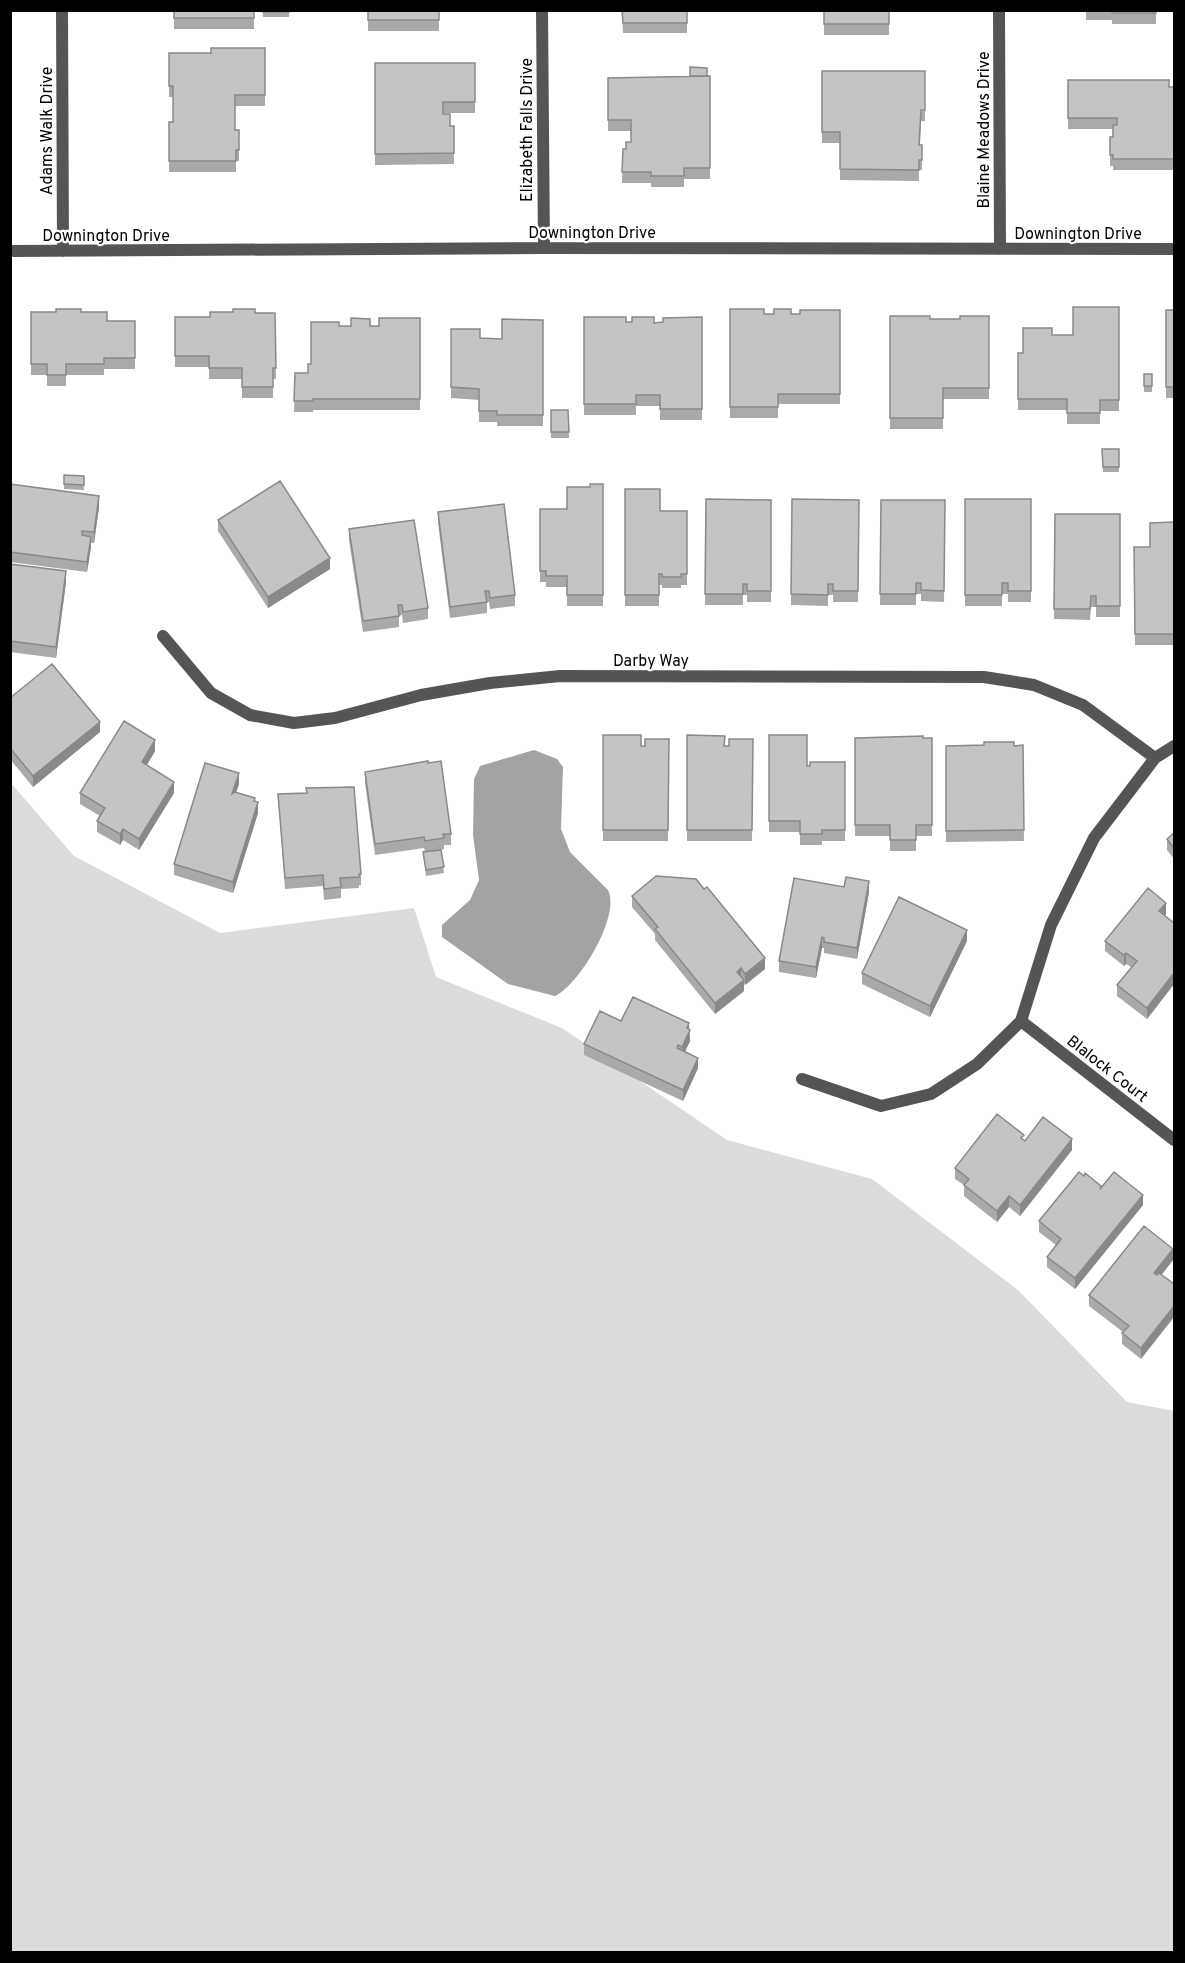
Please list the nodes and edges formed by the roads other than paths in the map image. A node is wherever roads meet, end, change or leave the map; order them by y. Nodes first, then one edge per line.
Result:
1 (62, 10) edge
2 (542, 10) edge
3 (999, 10) edge
4 (544, 248) junction
5 (1000, 249) junction
6 (1174, 249) edge
7 (10, 251) edge
8 (63, 251) junction
9 (164, 636) dead end
10 (1174, 746) edge
11 (1155, 758) junction
12 (1021, 1022) junction
13 (802, 1079) dead end
14 (1174, 1140) edge

1 - 8 street, Adams Walk Drive
2 - 4 street, Elizabeth Falls Drive
3 - 5 street, Blaine Meadows Drive
4 - 5 street, Downington Drive
4 - 8 street, Downington Drive
5 - 6 street, Downington Drive
7 - 8 street, Downington Drive
9 - 11 street, Darby Way
10 - 11 street
11 - 12 street
12 - 13 street
12 - 14 street, Blalock Court

